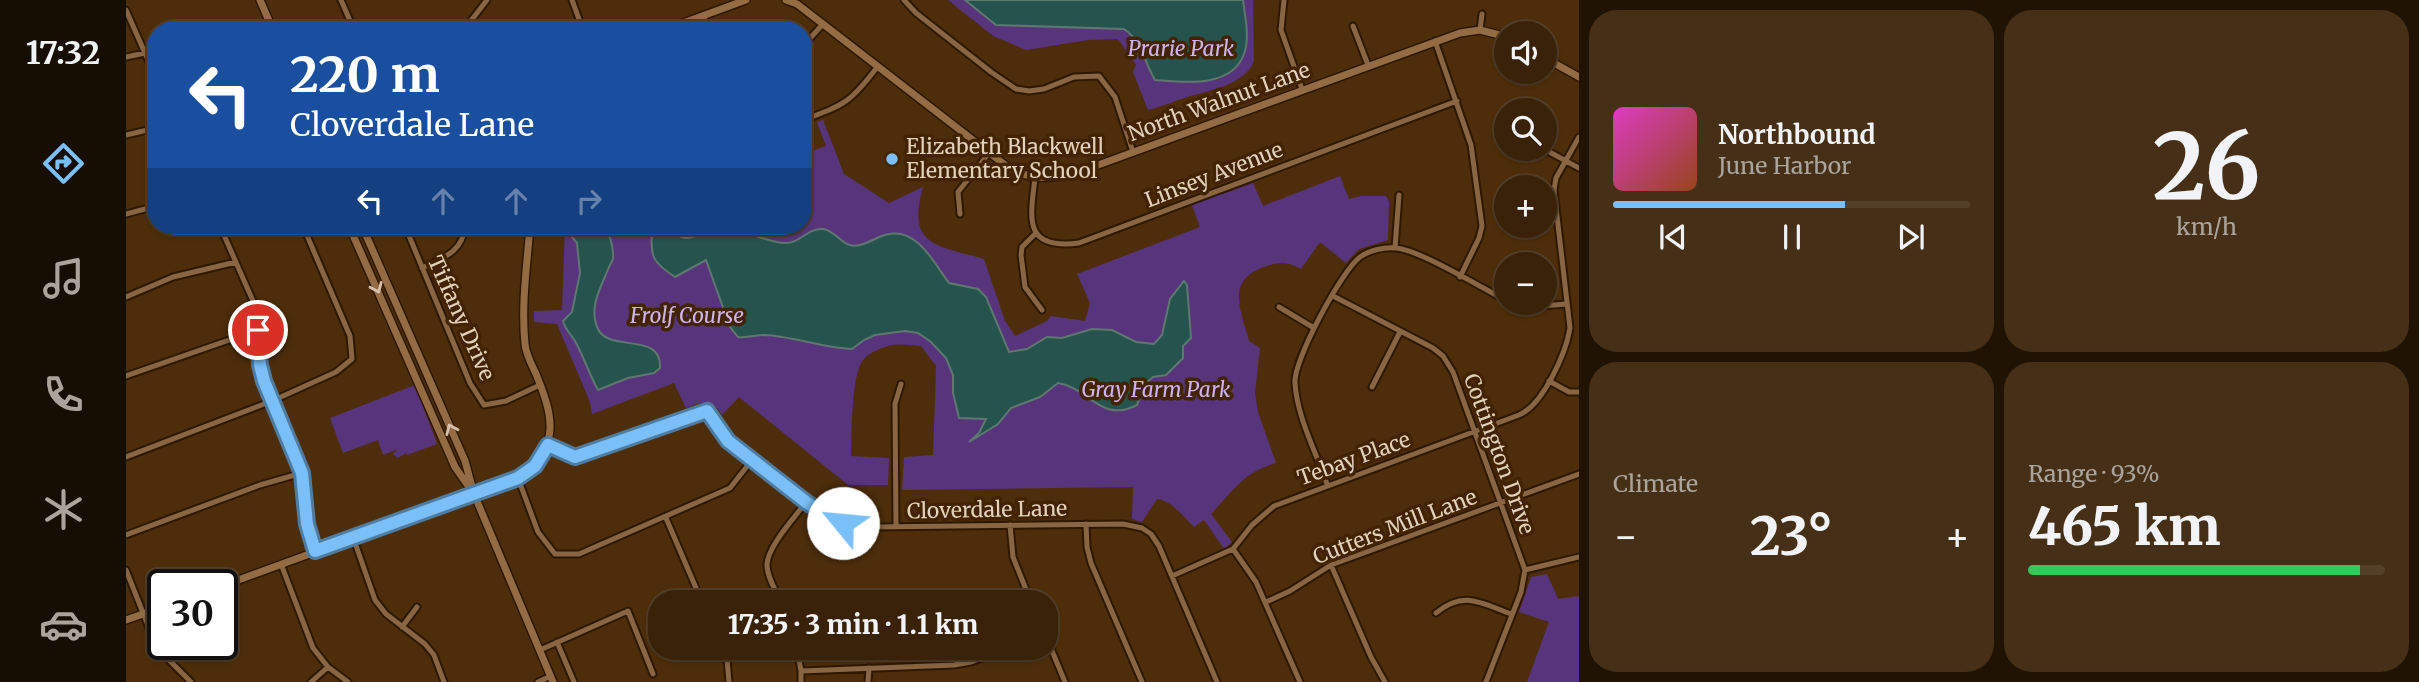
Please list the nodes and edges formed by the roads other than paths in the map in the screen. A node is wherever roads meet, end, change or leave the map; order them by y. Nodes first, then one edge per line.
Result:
1 (260, 0) edge
2 (341, 0) edge
3 (487, 0) edge
4 (572, 0) edge
5 (747, 0) edge
6 (786, 0) edge
7 (904, 0) edge
8 (1283, 0) edge
9 (797, 2) edge
10 (126, 10) edge
11 (1482, 14) dead end
12 (703, 16) junction
13 (269, 21) edge
14 (350, 21) edge
15 (471, 21) edge
16 (580, 21) edge
17 (689, 21) edge
18 (705, 21) edge
19 (823, 24) junction
20 (1353, 26) dead end
21 (1480, 30) junction
22 (1494, 34) edge
23 (812, 36) edge
24 (1435, 41) junction
25 (145, 53) junction
26 (126, 57) edge
27 (147, 58) edge
28 (1557, 63) edge
29 (1368, 65) junction
30 (878, 66) junction
31 (1578, 73) edge
32 (1302, 89) junction
33 (1457, 102) junction
34 (812, 117) edge
35 (147, 130) edge
36 (126, 135) edge
37 (1579, 136) edge
38 (1133, 152) junction
39 (989, 153) junction
40 (1557, 156) edge
41 (1566, 160) junction
42 (1579, 168) edge
43 (1035, 177) junction
44 (1399, 195) dead end
45 (147, 208) edge
46 (126, 214) edge
47 (960, 214) dead end
48 (1036, 233) junction
49 (224, 235) edge
50 (307, 235) edge
51 (353, 235) edge
52 (366, 235) edge
53 (409, 235) edge
54 (464, 235) edge
55 (529, 235) edge
56 (1395, 248) junction
57 (236, 262) junction
58 (422, 268) junction
59 (1460, 277) junction
60 (1494, 295) edge
61 (1334, 296) junction
62 (126, 298) edge
63 (1567, 304) junction
64 (1557, 305) edge
65 (1279, 307) dead end
66 (1042, 310) dead end
67 (1314, 328) junction
68 (258, 330) junction
69 (1400, 332) junction
70 (126, 376) edge
71 (1549, 381) junction
72 (901, 384) dead end
73 (540, 385) junction
74 (1372, 387) dead end
75 (1579, 392) edge
76 (272, 401) junction
77 (1475, 431) junction
78 (548, 445) junction
79 (126, 457) edge
80 (752, 460) junction
81 (302, 473) junction
82 (1579, 474) edge
83 (518, 478) junction
84 (1328, 484) junction
85 (474, 494) junction
86 (806, 502) junction
87 (1501, 503) junction
88 (666, 518) junction
89 (1086, 524) junction
90 (1010, 525) junction
91 (896, 526) junction
92 (126, 535) edge
93 (353, 537) junction
94 (1233, 549) junction
95 (315, 551) junction
96 (1579, 557) edge
97 (281, 564) junction
98 (1331, 565) junction
99 (126, 570) edge
100 (1525, 570) junction
101 (1172, 576) junction
102 (238, 581) edge
103 (697, 590) edge
104 (775, 590) edge
105 (1026, 590) edge
106 (1266, 602) junction
107 (417, 607) dead end
108 (147, 612) edge
109 (1436, 613) dead end
110 (142, 614) junction
111 (1511, 614) junction
112 (126, 620) edge
113 (401, 627) junction
114 (556, 642) junction
115 (540, 650) junction
116 (727, 660) edge
117 (799, 660) edge
118 (975, 660) edge
119 (1056, 660) edge
120 (328, 667) junction
121 (869, 668) junction
122 (801, 671) junction
123 (653, 674) dead end
124 (552, 679) edge
125 (191, 682) edge
126 (311, 682) edge
127 (348, 682) edge
128 (444, 682) edge
129 (538, 682) edge
130 (574, 682) edge
131 (729, 682) edge
132 (801, 682) edge
133 (869, 682) edge
134 (1065, 682) edge
135 (1142, 682) edge
136 (1217, 682) edge
137 (1300, 682) edge
138 (1385, 682) edge
139 (1486, 682) edge

1 - 13 street
2 - 14 street
3 - 15 street
4 - 16 street
5 - 12 street
6 - 9 street, North Walnut Lane
7 - 38 street
8 - 32 street
9 - 19 street, North Walnut Lane
10 - 25 street
11 - 21 street
12 - 17 street
12 - 18 street
19 - 23 street
19 - 30 street, North Walnut Lane
20 - 29 street
21 - 22 street, North Walnut Lane
21 - 24 street, North Walnut Lane
24 - 29 street, North Walnut Lane
24 - 33 street
25 - 26 street
25 - 27 street
28 - 31 street
29 - 32 street, North Walnut Lane
30 - 34 street
30 - 39 street, North Walnut Lane
32 - 38 street, North Walnut Lane
33 - 48 street, Linsey Avenue
33 - 59 street
35 - 36 street
37 - 41 street, Tebay Place
38 - 43 street, North Walnut Lane
39 - 43 street, North Walnut Lane
39 - 47 street
40 - 41 street
41 - 42 street
41 - 63 street, Tebay Place
43 - 48 street
44 - 56 street
45 - 46 street
48 - 66 street
49 - 57 street
50 - 76 street
51 -> 85 street
85 -> 52 street
53 - 58 street, Tiffany Drive
54 - 58 street
55 - 73 street
56 - 59 street
56 - 61 street
57 - 62 street
57 - 68 street
58 - 73 street, Tiffany Drive
59 - 60 street
61 - 67 street
61 - 69 street, Cottington Drive
63 - 64 street
63 - 71 street, Tebay Place
65 - 67 street
67 - 84 street
68 - 70 street
68 - 76 street
69 - 74 street
69 - 77 street, Cottington Drive
71 - 75 street
71 - 77 street, Tebay Place
72 - 91 street
73 - 78 street
76 - 79 street
76 - 81 street
77 - 84 street, Tebay Place
77 - 87 street, Cottington Drive
78 - 80 street, Cloverdale Lane
78 - 83 street
80 - 86 street, Cloverdale Lane
80 - 88 street
81 - 92 street
81 - 95 street
82 - 87 street, Cutters Mill Lane
83 - 85 street
83 - 88 street
84 - 94 street, Tebay Place
85 - 93 street
85 - 115 street
86 - 91 street, Cloverdale Lane
86 - 104 street
87 - 98 street, Cutters Mill Lane
87 - 100 street, Cottington Drive
88 - 103 street
89 - 90 street, Cloverdale Lane
89 - 101 street, Cloverdale Lane
89 - 135 street
90 - 91 street, Cloverdale Lane
90 - 105 street
93 - 95 street
93 - 113 street
94 - 101 street, Tebay Place
94 - 106 street
95 - 97 street
96 - 100 street
97 - 102 street
97 - 120 street
98 - 106 street, Cutters Mill Lane
98 - 138 street
99 - 110 street
100 - 111 street
101 - 136 street
106 - 137 street
107 - 113 street
108 - 110 street
109 - 111 street
110 - 112 street
110 - 125 street
111 - 139 street
113 - 128 street
114 - 115 street
114 - 123 street
114 - 130 street
115 - 124 street
116 - 131 street
117 - 122 street
118 - 121 street
119 - 134 street
120 - 126 street
120 - 127 street
121 - 122 street
121 - 133 street
122 - 132 street
124 - 129 street

